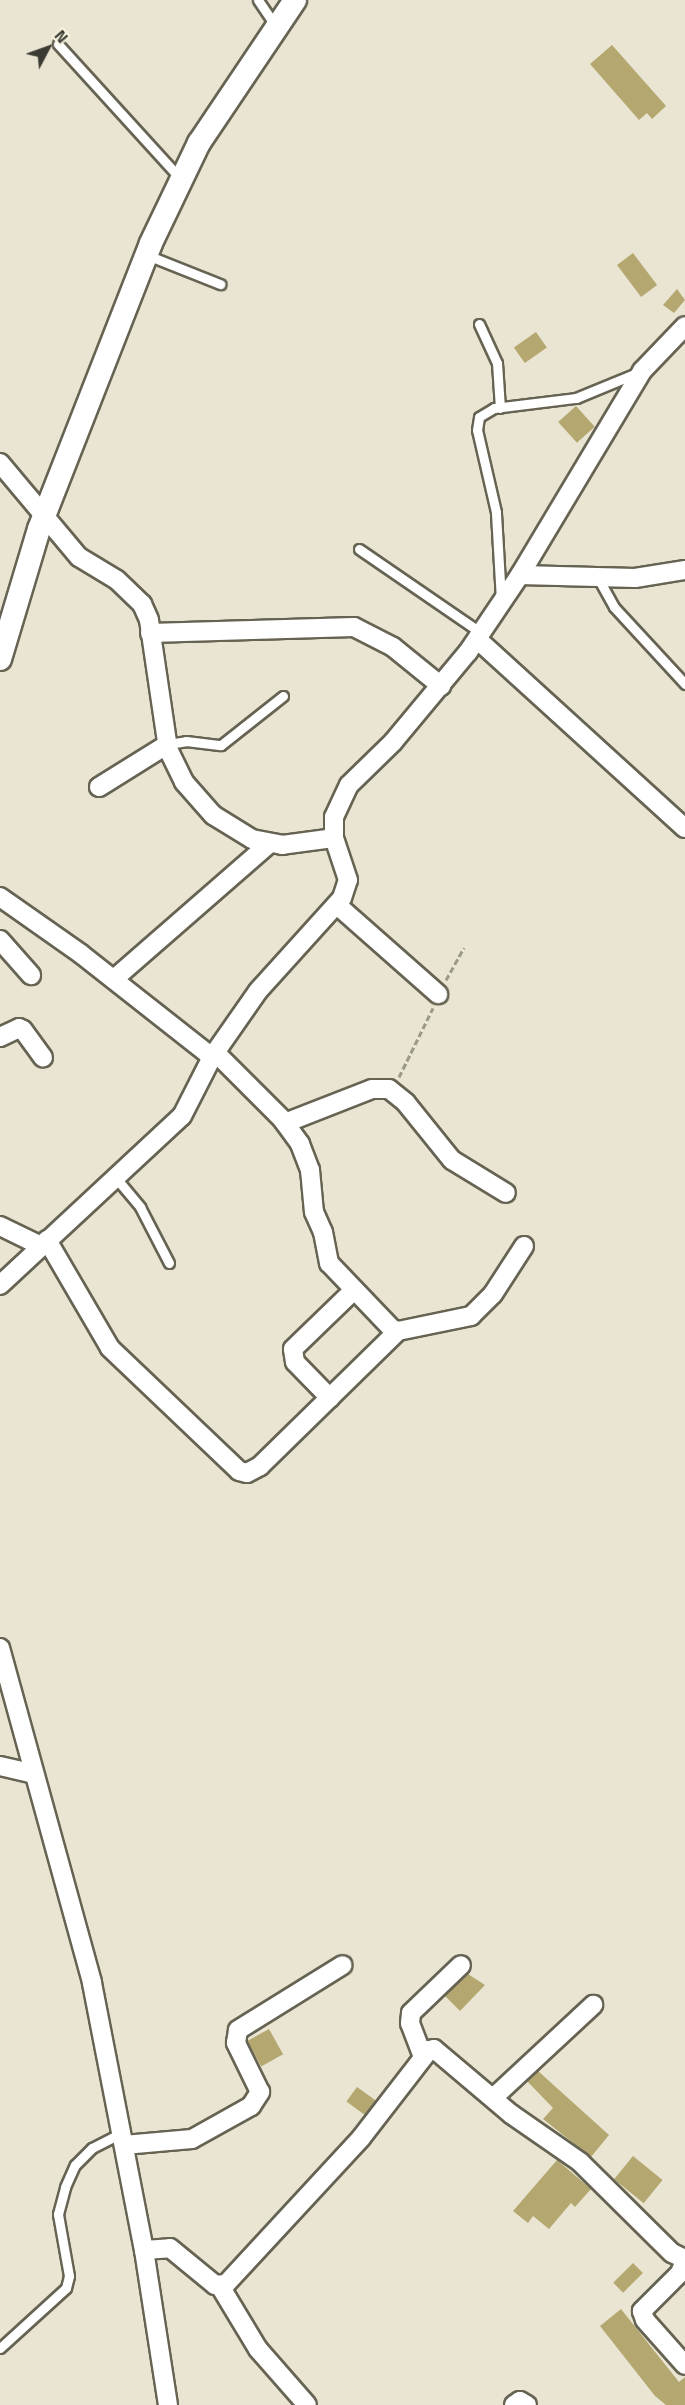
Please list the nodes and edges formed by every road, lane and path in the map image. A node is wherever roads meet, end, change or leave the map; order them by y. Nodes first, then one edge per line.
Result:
1 (258, 0) edge
2 (295, 0) edge
3 (276, 26) junction
4 (58, 44) dead end
5 (182, 180) junction
6 (147, 255) junction
7 (220, 284) dead end
8 (479, 324) dead end
9 (685, 326) edge
10 (642, 371) junction
11 (500, 408) junction
12 (0, 463) edge
13 (44, 515) junction
14 (359, 549) dead end
15 (685, 570) edge
16 (520, 575) junction
17 (597, 578) junction
18 (502, 603) junction
19 (150, 633) junction
20 (479, 636) junction
21 (0, 660) edge
22 (685, 684) edge
23 (441, 686) junction
24 (283, 696) dead end
25 (168, 744) junction
26 (99, 787) dead end
27 (685, 828) edge
28 (334, 838) junction
29 (270, 843) junction
30 (0, 897) edge
31 (337, 905) junction
32 (0, 940) edge
33 (464, 948) dead end
34 (31, 975) dead end
35 (114, 979) junction
36 (438, 994) junction
37 (0, 1037) edge
38 (214, 1055) junction
39 (43, 1058) dead end
40 (392, 1091) junction
41 (285, 1123) junction
42 (116, 1178) junction
43 (506, 1193) dead end
44 (0, 1226) edge
45 (44, 1243) junction
46 (524, 1246) dead end
47 (169, 1263) dead end
48 (0, 1285) edge
49 (353, 1291) junction
50 (398, 1331) junction
51 (330, 1398) junction
52 (0, 1648) edge
53 (0, 1766) edge
54 (34, 1774) junction
55 (344, 1965) dead end
56 (461, 1965) dead end
57 (593, 2005) dead end
58 (423, 2057) junction
59 (493, 2098) junction
60 (123, 2139) junction
61 (144, 2250) junction
62 (685, 2260) edge
63 (220, 2286) junction
64 (0, 2348) edge
65 (685, 2366) edge
66 (168, 2405) edge
67 (307, 2405) edge
68 (514, 2405) edge
69 (527, 2405) edge

1 - 3 lane
2 - 3 street
3 - 5 street
4 - 5 lane
5 - 6 street
6 - 7 lane
6 - 13 street
8 - 11 lane
9 - 10 street
10 - 11 lane
10 - 16 street
11 - 18 lane
12 - 13 street
13 - 19 street
13 - 21 street
14 - 20 lane
15 - 17 street
16 - 17 street
16 - 18 street
17 - 22 lane
18 - 20 street
19 - 23 street
19 - 25 street
20 - 23 street
20 - 27 street
23 - 28 street
24 - 25 lane
25 - 26 street
25 - 29 street
28 - 29 street
28 - 31 street
29 - 35 street
30 - 35 street
31 - 36 street
31 - 38 street
32 - 34 street
33 - 36 path
35 - 38 street
36 - 40 path
37 - 39 street
38 - 41 street
38 - 42 street
40 - 41 street
40 - 43 street
41 - 49 street
42 - 45 street
42 - 47 lane
44 - 45 street
45 - 48 street
45 - 51 street
46 - 50 street
49 - 50 street
49 - 51 street
50 - 51 street
52 - 54 street
53 - 54 street
54 - 60 street
55 - 60 street
56 - 58 street
57 - 59 street
58 - 59 street
58 - 63 street
59 - 62 street
60 - 61 street
60 - 64 lane
61 - 63 street
61 - 66 street
62 - 65 street
63 - 67 street
68 - 69 street

